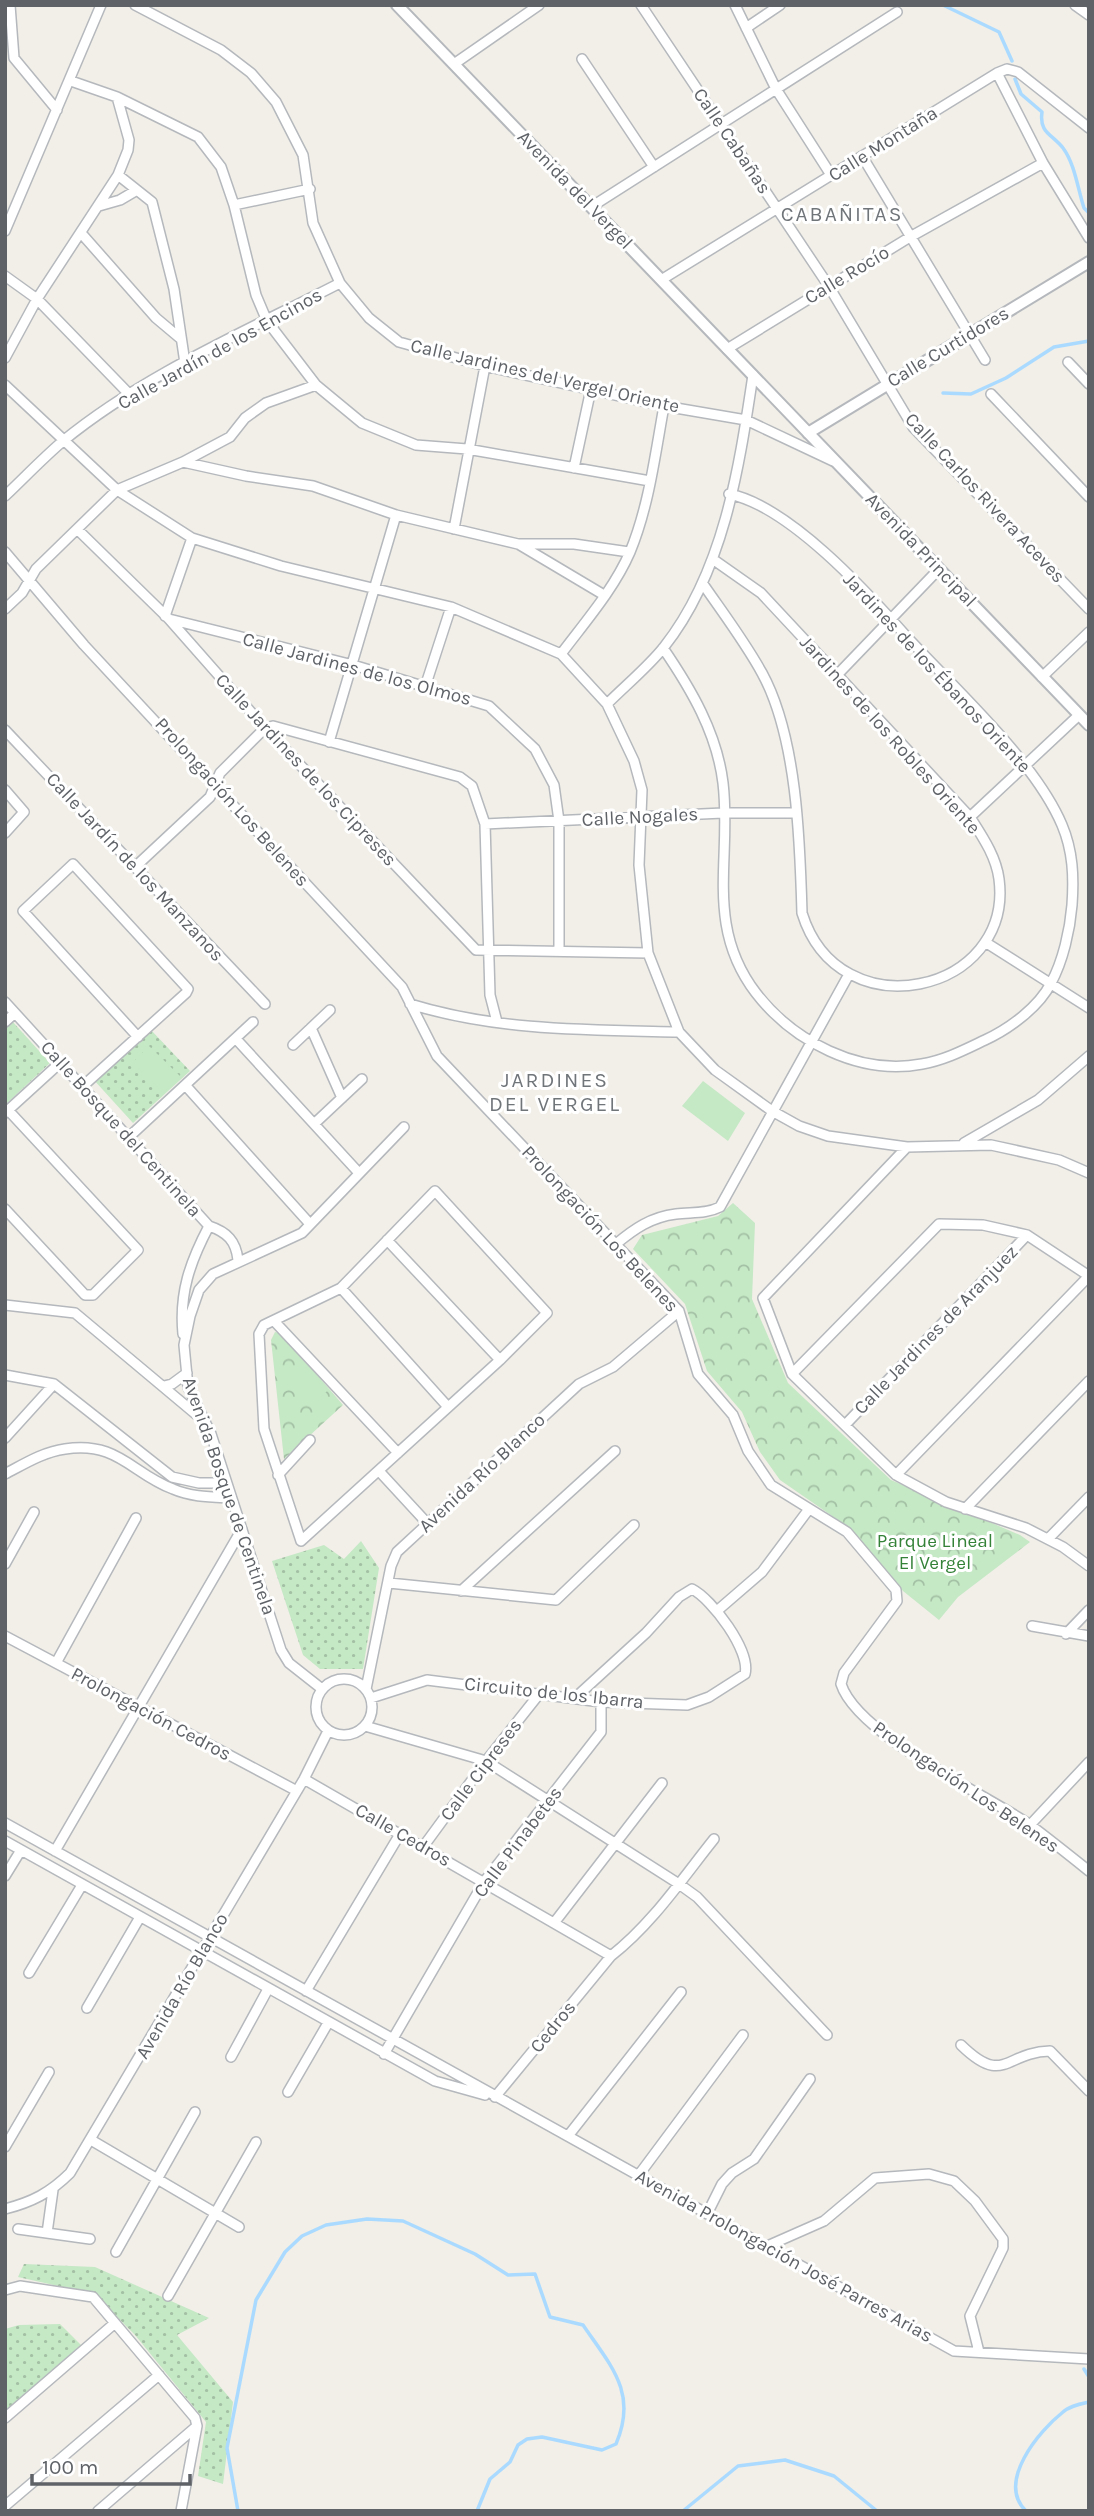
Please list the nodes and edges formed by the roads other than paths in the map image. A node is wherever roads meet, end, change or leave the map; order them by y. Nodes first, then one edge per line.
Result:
1 (10, 5) edge
2 (101, 5) edge
3 (135, 5) edge
4 (397, 5) edge
5 (641, 5) edge
6 (735, 5) edge
7 (780, 5) edge
8 (1075, 5) edge
9 (535, 6) edge
10 (897, 12) dead end
11 (1089, 15) edge
12 (746, 29) junction
13 (582, 59) dead end
14 (454, 64) junction
15 (997, 73) junction
16 (71, 82) junction
17 (776, 89) junction
18 (117, 97) junction
19 (57, 110) junction
20 (721, 124) junction
21 (1089, 128) edge
22 (862, 156) junction
23 (1043, 163) junction
24 (654, 167) junction
25 (118, 175) junction
26 (831, 176) junction
27 (310, 189) junction
28 (137, 190) junction
29 (234, 205) junction
30 (99, 206) junction
31 (591, 207) junction
32 (777, 209) junction
33 (8, 217) edge
34 (5, 231) edge
35 (81, 233) junction
36 (910, 237) junction
37 (1089, 238) edge
38 (1089, 262) edge
39 (5, 276) edge
40 (661, 280) junction
41 (340, 284) junction
42 (828, 285) junction
43 (37, 299) junction
44 (267, 321) junction
45 (969, 335) junction
46 (181, 339) junction
47 (727, 349) junction
48 (5, 358) edge
49 (985, 360) dead end
50 (1068, 362) dead end
51 (185, 363) junction
52 (485, 366) junction
53 (753, 375) junction
54 (887, 384) junction
55 (1089, 384) edge
56 (5, 385) edge
57 (316, 385) junction
58 (591, 389) junction
59 (991, 394) dead end
60 (130, 395) junction
61 (664, 406) junction
62 (746, 419) junction
63 (808, 432) junction
64 (63, 441) junction
65 (467, 449) junction
66 (183, 462) junction
67 (837, 464) junction
68 (574, 468) junction
69 (650, 481) junction
70 (117, 490) junction
71 (729, 494) junction
72 (5, 496) edge
73 (1089, 497) edge
74 (396, 516) junction
75 (454, 529) junction
76 (78, 530) junction
77 (192, 538) junction
78 (518, 544) junction
79 (5, 552) edge
80 (629, 552) junction
81 (714, 560) junction
82 (939, 569) junction
83 (30, 580) junction
84 (703, 584) junction
85 (373, 589) junction
86 (604, 594) junction
87 (451, 607) junction
88 (5, 609) edge
89 (1089, 609) edge
90 (167, 618) junction
91 (892, 620) junction
92 (1089, 632) edge
93 (663, 648) junction
94 (561, 654) junction
95 (353, 665) junction
96 (838, 674) junction
97 (1042, 677) junction
98 (425, 687) junction
99 (607, 704) junction
100 (1079, 715) junction
101 (1089, 725) edge
102 (265, 728) junction
103 (5, 730) edge
104 (329, 742) junction
105 (1026, 765) junction
106 (215, 785) junction
107 (5, 790) edge
108 (723, 813) junction
109 (794, 813) junction
110 (970, 817) junction
111 (643, 818) junction
112 (559, 821) junction
113 (485, 824) junction
114 (5, 833) edge
115 (135, 867) junction
116 (985, 942) junction
117 (559, 949) junction
118 (490, 952) junction
119 (648, 953) junction
120 (848, 976) junction
121 (1051, 984) junction
122 (5, 1002) edge
123 (410, 1003) junction
124 (265, 1004) dead end
125 (1089, 1008) edge
126 (330, 1010) dead end
127 (15, 1013) junction
128 (5, 1022) edge
129 (253, 1022) dead end
130 (497, 1022) junction
131 (311, 1028) junction
132 (679, 1032) junction
133 (138, 1037) junction
134 (237, 1040) junction
135 (810, 1043) junction
136 (293, 1045) dead end
137 (1089, 1056) edge
138 (61, 1062) junction
139 (362, 1079) dead end
140 (83, 1086) junction
141 (186, 1086) junction
142 (342, 1098) junction
143 (7, 1111) edge
144 (772, 1111) junction
145 (314, 1124) junction
146 (404, 1127) dead end
147 (130, 1136) junction
148 (963, 1144) junction
149 (907, 1147) junction
150 (359, 1173) junction
151 (1089, 1173) edge
152 (5, 1209) edge
153 (310, 1224) junction
154 (209, 1226) junction
155 (1027, 1235) junction
156 (387, 1240) junction
157 (616, 1244) junction
158 (238, 1260) junction
159 (187, 1274) junction
160 (1089, 1276) edge
161 (204, 1282) junction
162 (341, 1288) junction
163 (5, 1305) edge
164 (680, 1311) junction
165 (275, 1322) junction
166 (184, 1345) junction
167 (500, 1360) junction
168 (187, 1373) junction
169 (5, 1374) edge
170 (792, 1374) junction
171 (1089, 1381) edge
172 (54, 1384) junction
173 (164, 1386) junction
174 (449, 1407) junction
175 (202, 1419) junction
176 (845, 1425) junction
177 (5, 1438) edge
178 (310, 1440) dead end
179 (127, 1443) junction
180 (615, 1451) dead end
181 (398, 1453) junction
182 (118, 1455) junction
183 (379, 1471) junction
184 (5, 1474) edge
185 (278, 1475) junction
186 (896, 1475) junction
187 (226, 1483) junction
188 (1089, 1497) edge
189 (231, 1498) junction
190 (809, 1509) junction
191 (965, 1509) junction
192 (34, 1512) dead end
193 (136, 1518) dead end
194 (427, 1523) junction
195 (634, 1525) dead end
196 (242, 1529) junction
197 (1048, 1539) junction
198 (5, 1564) edge
199 (1089, 1566) edge
200 (389, 1583) junction
201 (461, 1591) junction
202 (718, 1610) junction
203 (1089, 1610) edge
204 (1032, 1626) dead end
205 (1066, 1634) junction
206 (5, 1636) edge
207 (1089, 1636) edge
208 (55, 1663) junction
209 (322, 1689) junction
210 (540, 1693) junction
211 (368, 1694) junction
212 (576, 1697) junction
213 (601, 1702) junction
214 (137, 1706) junction
215 (365, 1726) junction
216 (328, 1731) junction
217 (486, 1760) junction
218 (1089, 1762) edge
219 (304, 1779) junction
220 (662, 1783) dead end
221 (297, 1791) junction
222 (548, 1802) junction
223 (5, 1823) edge
224 (1030, 1825) junction
225 (400, 1833) junction
226 (714, 1839) dead end
227 (5, 1841) edge
228 (615, 1842) junction
229 (423, 1847) junction
230 (20, 1850) junction
231 (55, 1851) junction
232 (1089, 1871) edge
233 (5, 1876) edge
234 (484, 1882) junction
235 (679, 1884) junction
236 (82, 1885) junction
237 (140, 1917) junction
238 (554, 1923) junction
239 (210, 1938) junction
240 (202, 1953) junction
241 (611, 1956) junction
242 (29, 1973) dead end
243 (268, 1989) junction
244 (306, 1991) junction
245 (681, 1992) dead end
246 (87, 2008) dead end
247 (328, 2022) junction
248 (743, 2035) dead end
249 (827, 2035) dead end
250 (393, 2040) junction
251 (961, 2045) dead end
252 (384, 2054) junction
253 (231, 2057) dead end
254 (49, 2073) dead end
255 (810, 2079) dead end
256 (1089, 2091) edge
257 (288, 2092) dead end
258 (495, 2098) junction
259 (195, 2112) dead end
260 (568, 2136) junction
261 (91, 2140) junction
262 (256, 2142) dead end
263 (5, 2147) edge
264 (638, 2176) junction
265 (157, 2179) junction
266 (53, 2190) junction
267 (5, 2209) edge
268 (215, 2213) junction
269 (707, 2214) junction
270 (239, 2227) dead end
271 (18, 2229) dead end
272 (47, 2233) junction
273 (90, 2239) dead end
274 (765, 2247) junction
275 (116, 2252) dead end
276 (5, 2290) edge
277 (168, 2296) dead end
278 (115, 2323) junction
279 (979, 2352) junction
280 (1089, 2359) edge
281 (159, 2375) junction
282 (5, 2418) edge
283 (196, 2422) junction
284 (5, 2505) edge
285 (98, 2511) edge
286 (181, 2511) edge

1 - 19 street
2 - 16 street
3 - 27 street, Calle Jardines del Vergel Oriente
4 - 14 street, Avenida del Vergel
5 - 20 street, Calle Cabañas
6 - 12 street
7 - 12 street
8 - 11 street
9 - 14 street
10 - 17 street
12 - 17 street
13 - 24 street
14 - 31 street, Avenida del Vergel
15 - 21 street
15 - 22 street, Calle Montaña
15 - 23 street
16 - 18 street
16 - 19 street
17 - 20 street
17 - 26 street
18 - 25 street
18 - 29 street
19 - 33 street
20 - 24 street
20 - 32 street, Calle Cabañas
22 - 26 street, Calle Montaña
22 - 36 street
23 - 36 street, Calle Rocío
23 - 37 street
24 - 31 street
25 - 28 street
25 - 30 street
26 - 32 street, Calle Montaña
27 - 29 street
27 - 41 street, Calle Jardines del Vergel Oriente
28 - 30 street
28 - 46 street
29 - 44 street
30 - 35 street
31 - 40 street, Avenida del Vergel
32 - 40 street, Calle Montaña
32 - 42 street, Calle Cabañas
33 - 34 street
35 - 43 street
35 - 46 street
36 - 42 street, Calle Rocío
36 - 45 street
38 - 45 street, Calle Curtidores
39 - 43 street
40 - 47 street, Avenida del Vergel
41 - 44 street, Calle Jardín de los Encinos
41 - 52 street, Calle Jardines del Vergel Oriente
42 - 47 street, Calle Rocío
42 - 54 street, Calle Cabañas
43 - 48 street
43 - 60 street
44 - 51 street, Calle Jardín de los Encinos
44 - 57 street
45 - 49 street
45 - 54 street, Calle Curtidores
46 - 51 street
47 - 53 street, Avenida del Vergel
50 - 55 street
51 - 60 street, Calle Jardín de los Encinos
52 - 58 street, Calle Jardines del Vergel Oriente
52 - 65 street
53 - 62 street
53 - 63 street, Avenida Principal
54 - 63 street, Calle Curtidores
54 - 89 street, Calle Carlos Rivera Aceves
56 - 64 street
57 - 65 street
57 - 66 street
58 - 61 street, Calle Jardines del Vergel Oriente
58 - 68 street
59 - 73 street
60 - 64 street, Calle Jardín de los Encinos
61 - 62 street, Calle Jardines del Vergel Oriente
61 - 69 street
62 - 67 street, Calle Jardines del Vergel Oriente
62 - 71 street
63 - 67 street, Avenida Principal
64 - 70 street
64 - 72 street, Calle Jardín de los Encinos
65 - 68 street
65 - 75 street
66 - 70 street
66 - 74 street
67 - 82 street, Avenida Principal
68 - 69 street
69 - 80 street
70 - 76 street
70 - 77 street
71 - 81 street
71 - 91 street, Jardines de los Ébanos Oriente
74 - 75 street
74 - 85 street
75 - 78 street
76 - 83 street
76 - 90 street, Calle Jardines de los Cipreses
77 - 85 street
77 - 90 street
78 - 80 street
78 - 86 street
79 - 83 street, Prolongación Los Belenes
80 - 86 street
81 - 84 street
81 - 96 street, Jardines de los Robles Oriente
82 - 91 street
82 - 97 street, Avenida Principal
83 - 88 street
83 - 106 street, Prolongación Los Belenes
84 - 93 street
84 - 109 street
85 - 87 street
85 - 95 street
86 - 94 street
87 - 94 street
87 - 98 street
90 - 95 street, Calle Jardines de los Olmos
90 - 102 street, Calle Jardines de los Cipreses
91 - 96 street
91 - 105 street, Jardines de los Ébanos Oriente
92 - 97 street
93 - 99 street
93 - 108 street
94 - 99 street
95 - 98 street, Calle Jardines de los Olmos
95 - 104 street
96 - 110 street, Jardines de los Robles Oriente
97 - 100 street, Avenida Principal
98 - 112 street, Calle Jardines de los Olmos
99 - 111 street
100 - 101 street, Avenida Principal
100 - 105 street
102 - 104 street
102 - 106 street
102 - 118 street, Calle Jardines de los Cipreses
103 - 115 street, Calle Jardín de los Manzanos
104 - 113 street
105 - 110 street
105 - 121 street, Jardines de los Ébanos Oriente
106 - 115 street
106 - 123 street, Prolongación Los Belenes
107 - 114 street
108 - 109 street, Calle Nogales
108 - 111 street, Calle Nogales
108 - 135 street
109 - 120 street
110 - 116 street, Jardines de los Robles Oriente
111 - 112 street, Calle Nogales
111 - 119 street
112 - 113 street, Calle Nogales
112 - 117 street, Calle Jardines de los Olmos
113 - 118 street
115 - 124 street, Calle Jardín de los Manzanos
116 - 120 street
116 - 121 street
117 - 118 street
117 - 119 street
118 - 130 street
119 - 132 street
120 - 135 street
121 - 125 street
121 - 135 street
122 - 127 street, Calle Bosque del Centinela
123 - 130 street
123 - 157 street, Prolongación Los Belenes
126 - 131 street
127 - 128 street
127 - 138 street, Calle Bosque del Centinela
129 - 134 street
130 - 132 street
131 - 136 street
131 - 142 street
132 - 144 street
133 - 133 street
133 - 140 street
134 - 141 street
134 - 145 street
135 - 144 street
137 - 148 street
138 - 140 street, Calle Bosque del Centinela
138 - 143 street
139 - 142 street
140 - 147 street, Calle Bosque del Centinela
141 - 147 street
141 - 153 street
142 - 145 street
143 - 152 street
144 - 149 street
144 - 157 street
145 - 150 street
146 - 150 street
147 - 154 street, Calle Bosque del Centinela
148 - 149 street
148 - 151 street
149 - 170 street
150 - 153 street
153 - 158 street
154 - 158 street
154 - 159 street, Calle Bosque del Centinela
155 - 160 street
155 - 170 street
155 - 176 street, Calle Jardines de Aranjuez
156 - 162 street
156 - 167 street
156 - 167 street
157 - 164 street, Prolongación Los Belenes
158 - 161 street
159 - 161 street
159 - 166 street, Calle Bosque del Centinela
160 - 186 street
161 - 166 street, Avenida Bosque de Centinela
162 - 165 street
162 - 174 street
163 - 173 street
164 - 190 street, Prolongación Los Belenes
164 - 194 street, Avenida Río Blanco
165 - 181 street
165 - 185 street
166 - 168 street, Avenida Bosque de Centinela
167 - 174 street
168 - 173 street
168 - 175 street, Avenida Bosque de Centinela
169 - 172 street
170 - 176 street
171 - 191 street
172 - 177 street
172 - 179 street
173 - 175 street
174 - 181 street
175 - 187 street, Avenida Bosque de Centinela
176 - 186 street
178 - 185 street
179 - 182 street
179 - 187 street
180 - 201 street
181 - 183 street
182 - 184 street
182 - 189 street
183 - 185 street
183 - 194 street
186 - 191 street
187 - 189 street, Avenida Bosque de Centinela
188 - 197 street
189 - 196 street, Avenida Bosque de Centinela
190 - 202 street
190 - 224 street, Prolongación Los Belenes
191 - 197 street
192 - 198 street
193 - 208 street
194 - 200 street, Avenida Río Blanco
195 - 201 street
196 - 209 street, Avenida Bosque de Centinela
196 - 214 street
197 - 199 street
200 - 201 street
200 - 211 street, Avenida Río Blanco
202 - 212 street
202 - 213 street, Circuito de los Ibarra
203 - 205 street
204 - 205 street
205 - 207 street
206 - 208 street, Prolongación Cedros
208 - 214 street, Prolongación Cedros
209 - 211 street
209 - 216 street
210 - 211 street, Circuito de los Ibarra
210 - 212 street, Circuito de los Ibarra
210 - 217 street, Calle Cipreses
211 - 215 street
212 - 213 street, Circuito de los Ibarra
213 - 222 street, Calle Pinabetes
214 - 221 street, Prolongación Cedros
214 - 231 street
215 - 216 street
215 - 217 street
216 - 219 street, Avenida Río Blanco
217 - 222 street
217 - 229 street, Calle Cipreses
218 - 224 street
219 - 221 street, Avenida Río Blanco
219 - 225 street, Calle Cedros
220 - 228 street
221 - 239 street, Avenida Río Blanco
222 - 228 street
222 - 234 street, Calle Pinabetes
223 - 231 street, Avenida Prolongación José Parres Arias
224 - 232 street, Prolongación Los Belenes
225 - 229 street, Calle Cedros
225 - 244 street
226 - 235 street, Cedros
227 - 230 street, Avenida Prolongación José Parres Arias
228 - 235 street
228 - 238 street
229 - 234 street, Calle Cedros
230 - 233 street
230 - 236 street, Avenida Prolongación José Parres Arias
231 - 239 street, Avenida Prolongación José Parres Arias
234 - 238 street, Calle Cedros
234 - 250 street, Calle Pinabetes
235 - 241 street, Cedros
235 - 249 street
236 - 237 street, Avenida Prolongación José Parres Arias
236 - 242 street
237 - 240 street, Avenida Prolongación José Parres Arias
237 - 246 street
238 - 241 street, Calle Cedros
239 - 240 street, Avenida Río Blanco
239 - 244 street, Avenida Prolongación José Parres Arias
240 - 243 street, Avenida Prolongación José Parres Arias
240 - 261 street, Avenida Río Blanco
241 - 258 street, Cedros
243 - 247 street, Avenida Prolongación José Parres Arias
243 - 253 street
244 - 250 street, Avenida Prolongación José Parres Arias
245 - 260 street
247 - 252 street, Avenida Prolongación José Parres Arias
247 - 257 street
248 - 264 street
250 - 252 street, Calle Pinabetes
250 - 258 street, Avenida Prolongación José Parres Arias
251 - 256 street
252 - 258 street, Avenida Prolongación José Parres Arias
254 - 263 street
255 - 269 street
258 - 260 street, Avenida Prolongación José Parres Arias
259 - 265 street
260 - 264 street, Avenida Prolongación José Parres Arias
261 - 265 street
261 - 266 street, Avenida Río Blanco
262 - 268 street
264 - 269 street, Avenida Prolongación José Parres Arias
265 - 268 street
265 - 275 street
266 - 267 street, Avenida Río Blanco
266 - 272 street
268 - 270 street
268 - 277 street
269 - 274 street, Avenida Prolongación José Parres Arias
271 - 272 street
272 - 273 street
274 - 279 street, Avenida Prolongación José Parres Arias
274 - 279 street
276 - 278 street
278 - 281 street
278 - 282 street
279 - 280 street, Avenida Prolongación José Parres Arias
281 - 283 street
281 - 284 street
283 - 285 street
283 - 286 street

